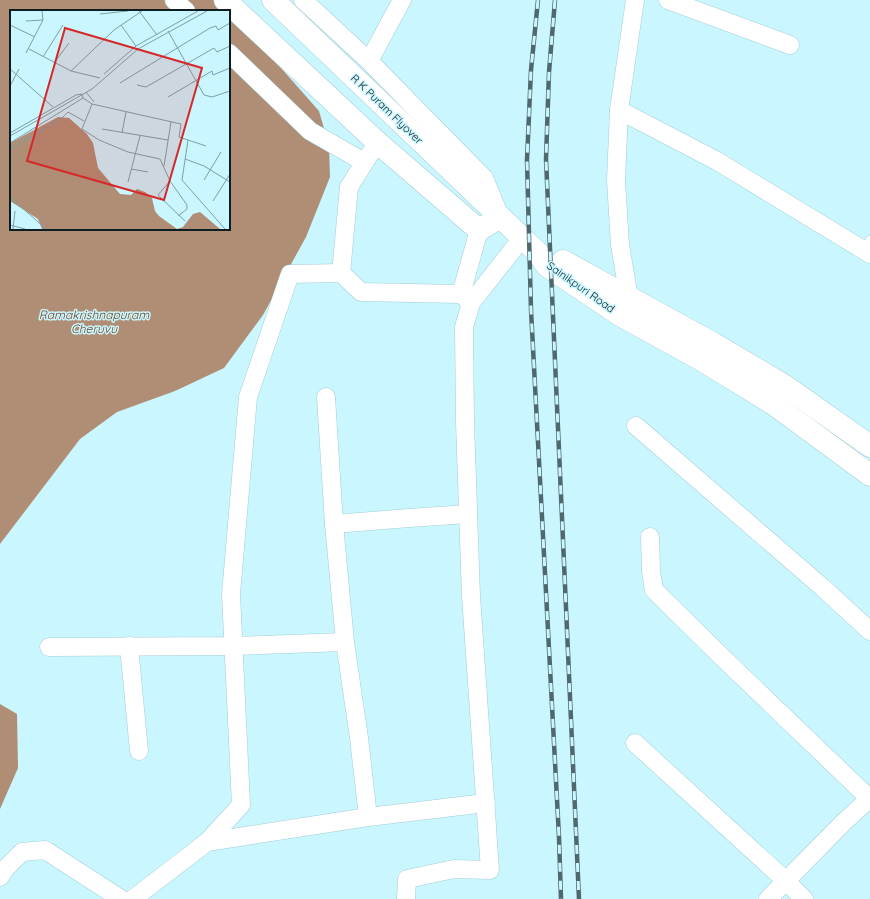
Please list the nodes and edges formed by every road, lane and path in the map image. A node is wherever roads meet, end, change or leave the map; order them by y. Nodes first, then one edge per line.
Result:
1 (174, 0) edge
2 (225, 0) edge
3 (273, 0) edge
4 (303, 0) edge
5 (402, 0) edge
6 (636, 0) edge
7 (668, 0) edge
8 (185, 10) edge
9 (790, 45) dead end
10 (230, 54) edge
11 (369, 61) junction
12 (619, 110) junction
13 (377, 142) junction
14 (364, 162) junction
15 (500, 217) junction
16 (479, 230) junction
17 (522, 238) junction
18 (869, 248) edge
19 (538, 253) junction
20 (341, 273) junction
21 (466, 298) junction
22 (629, 298) junction
23 (326, 397) dead end
24 (636, 426) dead end
25 (870, 446) edge
26 (870, 475) edge
27 (468, 514) junction
28 (334, 524) junction
29 (650, 537) dead end
30 (870, 631) edge
31 (345, 642) junction
32 (129, 646) junction
33 (233, 646) junction
34 (49, 647) dead end
35 (635, 743) dead end
36 (139, 751) dead end
37 (870, 799) edge
38 (486, 803) junction
39 (368, 817) junction
40 (207, 842) junction
41 (0, 877) edge
42 (786, 881) junction
43 (121, 899) edge
44 (133, 899) edge
45 (406, 899) edge
46 (768, 899) edge
47 (804, 899) edge

1 - 8 street
2 - 13 main road
3 - 15 main road, R K Puram Flyover
4 - 11 street
5 - 11 street
6 - 12 street
7 - 9 street
10 - 14 street
11 - 15 street
12 - 18 street
12 - 22 street
13 - 14 street
13 - 16 main road
14 - 20 street
15 - 16 main road
15 - 17 main road, R K Puram Flyover
16 - 21 street
17 - 19 main road, R K Puram Flyover
17 - 21 street
19 - 22 main road, Sainikpuri Road
19 - 26 main road, Sainikpuri Road
20 - 21 street
20 - 33 street
21 - 27 street
22 - 25 main road, Sainikpuri Road
23 - 28 street
24 - 30 street
27 - 28 street
27 - 38 street
28 - 31 street
29 - 37 street
31 - 33 street
31 - 39 street
32 - 33 street
32 - 34 street
32 - 36 street
33 - 40 street
35 - 42 street
37 - 42 street
38 - 39 street
38 - 45 street
39 - 40 street
40 - 44 street
41 - 43 street
42 - 46 street
42 - 47 street

